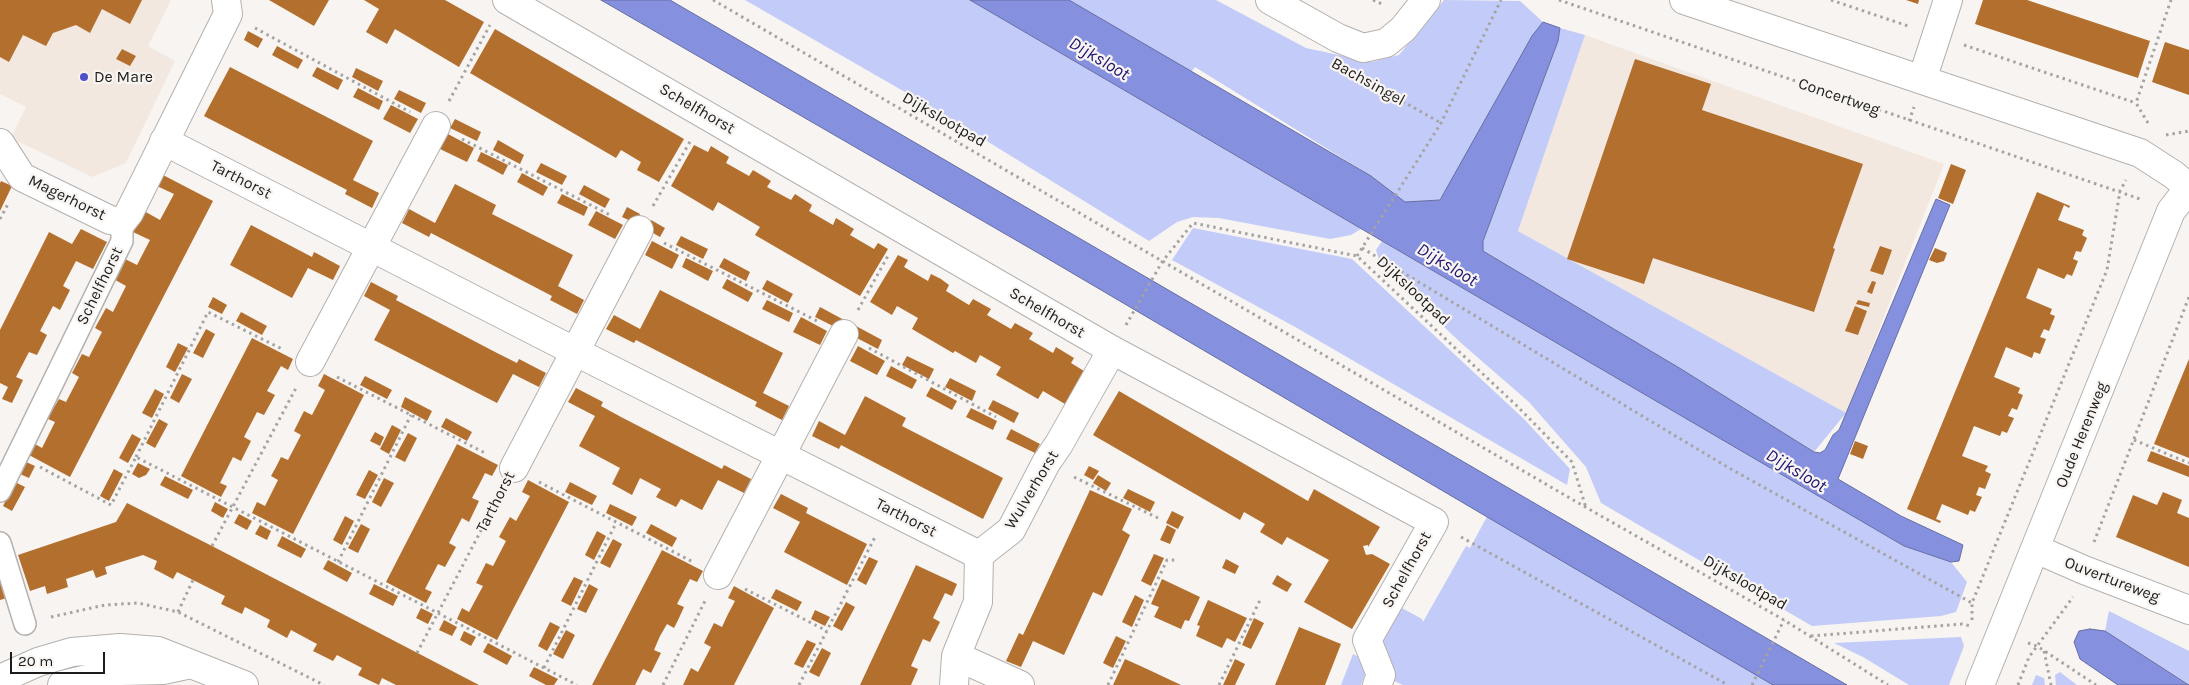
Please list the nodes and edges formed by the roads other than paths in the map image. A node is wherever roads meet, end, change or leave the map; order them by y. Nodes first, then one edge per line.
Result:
1 (226, 0) edge
2 (1270, 0) edge
3 (1426, 0) edge
4 (1684, 0) edge
5 (1948, 0) edge
6 (501, 8) edge
7 (1922, 80) junction
8 (436, 126) road end
9 (164, 140) junction
10 (0, 143) edge
11 (2189, 188) edge
12 (122, 222) junction
13 (639, 230) road end
14 (371, 246) junction
15 (844, 334) road end
16 (1117, 341) junction
17 (574, 351) junction
18 (310, 362) road end
19 (780, 454) junction
20 (514, 468) road end
21 (0, 491) edge
22 (0, 543) edge
23 (2036, 549) junction
24 (979, 555) junction
25 (718, 575) road end
26 (2189, 610) edge
27 (25, 624) dead end
28 (956, 656) junction
29 (193, 664) junction
30 (0, 679) edge
31 (62, 685) edge
32 (244, 685) edge
33 (954, 685) edge
34 (1020, 685) edge
35 (1377, 685) edge
36 (1980, 685) edge

1 - 9 street, Schelfhorst
2 - 3 street, Bachsingel
4 - 7 street
5 - 7 street
6 - 16 street, Schelfhorst
7 - 11 street
8 - 14 street
9 - 12 street, Schelfhorst
9 - 14 street, Tarthorst
10 - 12 street, Magerhorst
11 - 23 street, Oude Herenweg
12 - 21 street, Schelfhorst
13 - 17 street, Tarthorst
14 - 17 street, Tarthorst
14 - 18 street
15 - 19 street
16 - 24 street, Wulverhorst
16 - 35 street, Schelfhorst
17 - 19 street, Tarthorst
17 - 20 street, Tarthorst
19 - 24 street, Tarthorst
19 - 25 street
22 - 27 street
23 - 26 street, Ouvertureweg
23 - 36 street, Oude Herenweg
24 - 28 street
28 - 33 street
28 - 34 street
29 - 30 street
29 - 31 street
29 - 32 street

